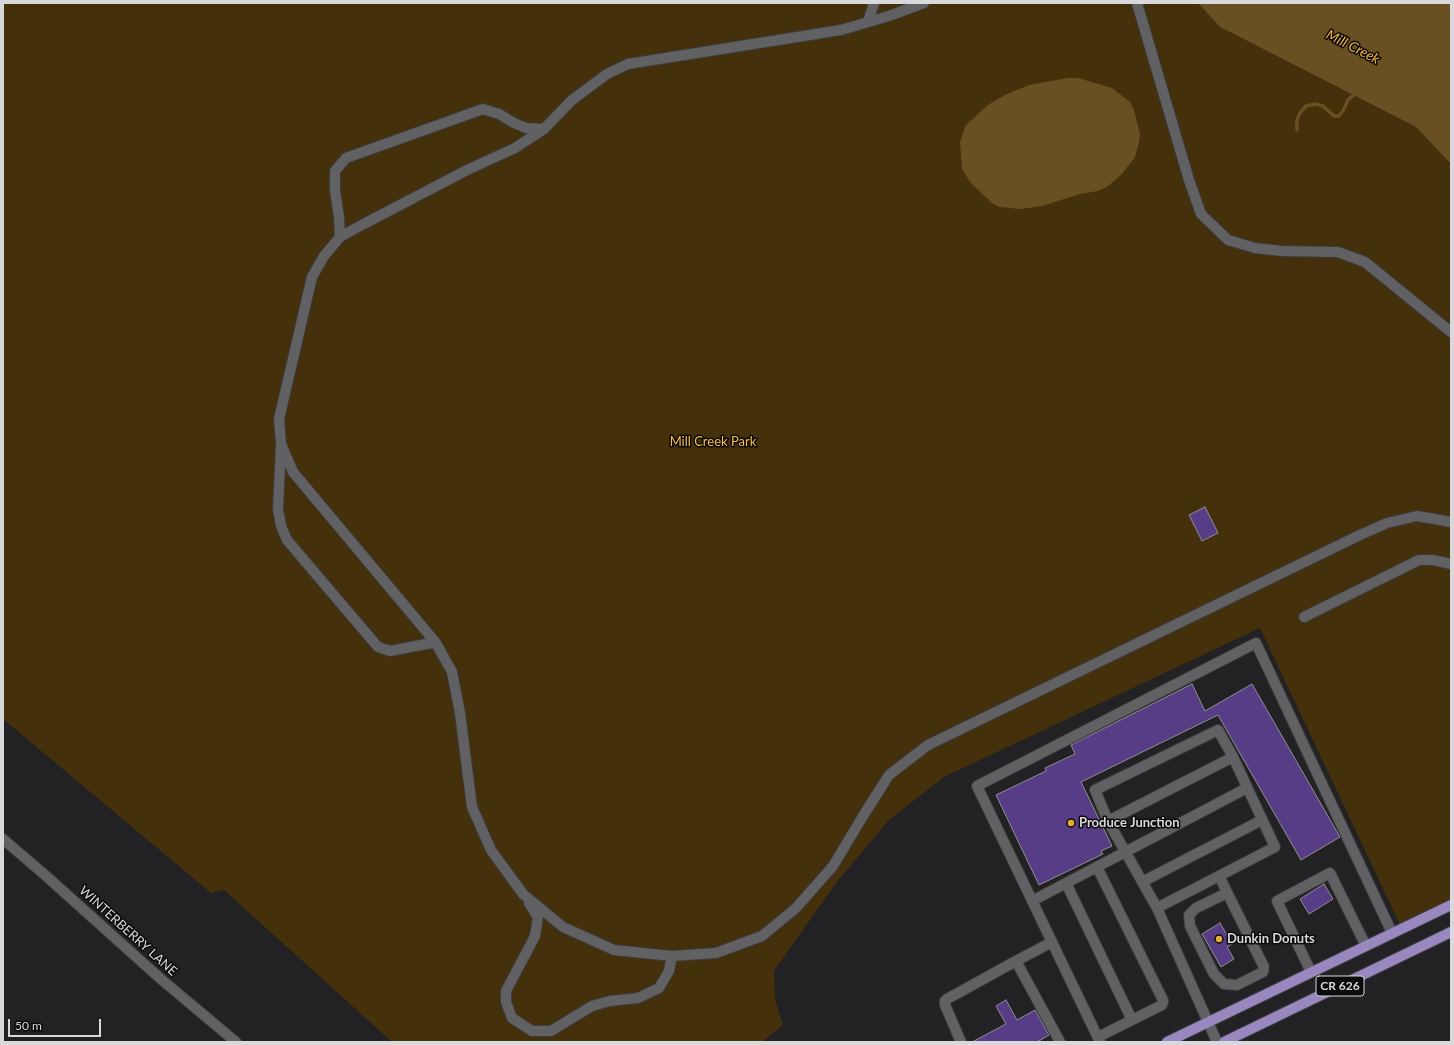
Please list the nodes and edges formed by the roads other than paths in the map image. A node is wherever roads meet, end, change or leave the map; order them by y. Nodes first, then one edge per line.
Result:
1 (874, 3) edge
2 (924, 3) edge
3 (1137, 3) edge
4 (868, 22) junction
5 (544, 128) junction
6 (340, 237) junction
7 (1451, 332) edge
8 (281, 444) junction
9 (1450, 521) edge
10 (1451, 564) edge
11 (1304, 617) dead end
12 (436, 643) junction
13 (1233, 757) junction
14 (1247, 788) junction
15 (1262, 820) junction
16 (1108, 821) junction
17 (3, 839) edge
18 (1125, 852) junction
19 (1097, 867) junction
20 (1219, 876) junction
21 (1142, 882) junction
22 (1066, 883) junction
23 (1227, 893) junction
24 (523, 894) junction
25 (1032, 901) junction
26 (1451, 905) edge
27 (1157, 908) junction
28 (1451, 932) edge
29 (1392, 933) junction
30 (1052, 942) junction
31 (1366, 946) junction
32 (672, 956) junction
33 (1016, 961) junction
34 (1311, 972) junction
35 (1132, 1020) junction
36 (1209, 1022) junction
37 (1099, 1040) edge
38 (236, 1042) edge
39 (961, 1042) edge
40 (1060, 1042) edge
41 (1167, 1042) edge
42 (1217, 1042) edge
43 (1224, 1042) edge

1 - 4 street
2 - 4 street
3 - 7 street
4 - 5 street
5 - 6 street
5 - 6 street
6 - 8 street
8 - 12 street
8 - 12 street
9 - 32 street
10 - 11 street
12 - 24 street
13 - 14 street
13 - 16 street
13 - 16 street
14 - 15 street
14 - 18 street
15 - 20 street
15 - 21 street
16 - 18 street
17 - 38 street, WINTERBERRY LANE
18 - 19 street
18 - 21 street
19 - 22 street
19 - 35 street
20 - 23 street
20 - 27 street
21 - 27 street
22 - 25 street
22 - 35 street
23 - 23 street
24 - 32 street
24 - 32 street
25 - 29 street
25 - 30 street
26 - 29 main road, CR 626
27 - 36 street
28 - 43 main road, CR 626
29 - 31 main road, CR 626
30 - 33 street
30 - 37 street
31 - 34 main road, CR 626
31 - 34 street
33 - 39 street
33 - 40 street
34 - 36 main road, CR 626
35 - 37 street
36 - 41 main road, CR 626
36 - 42 street

